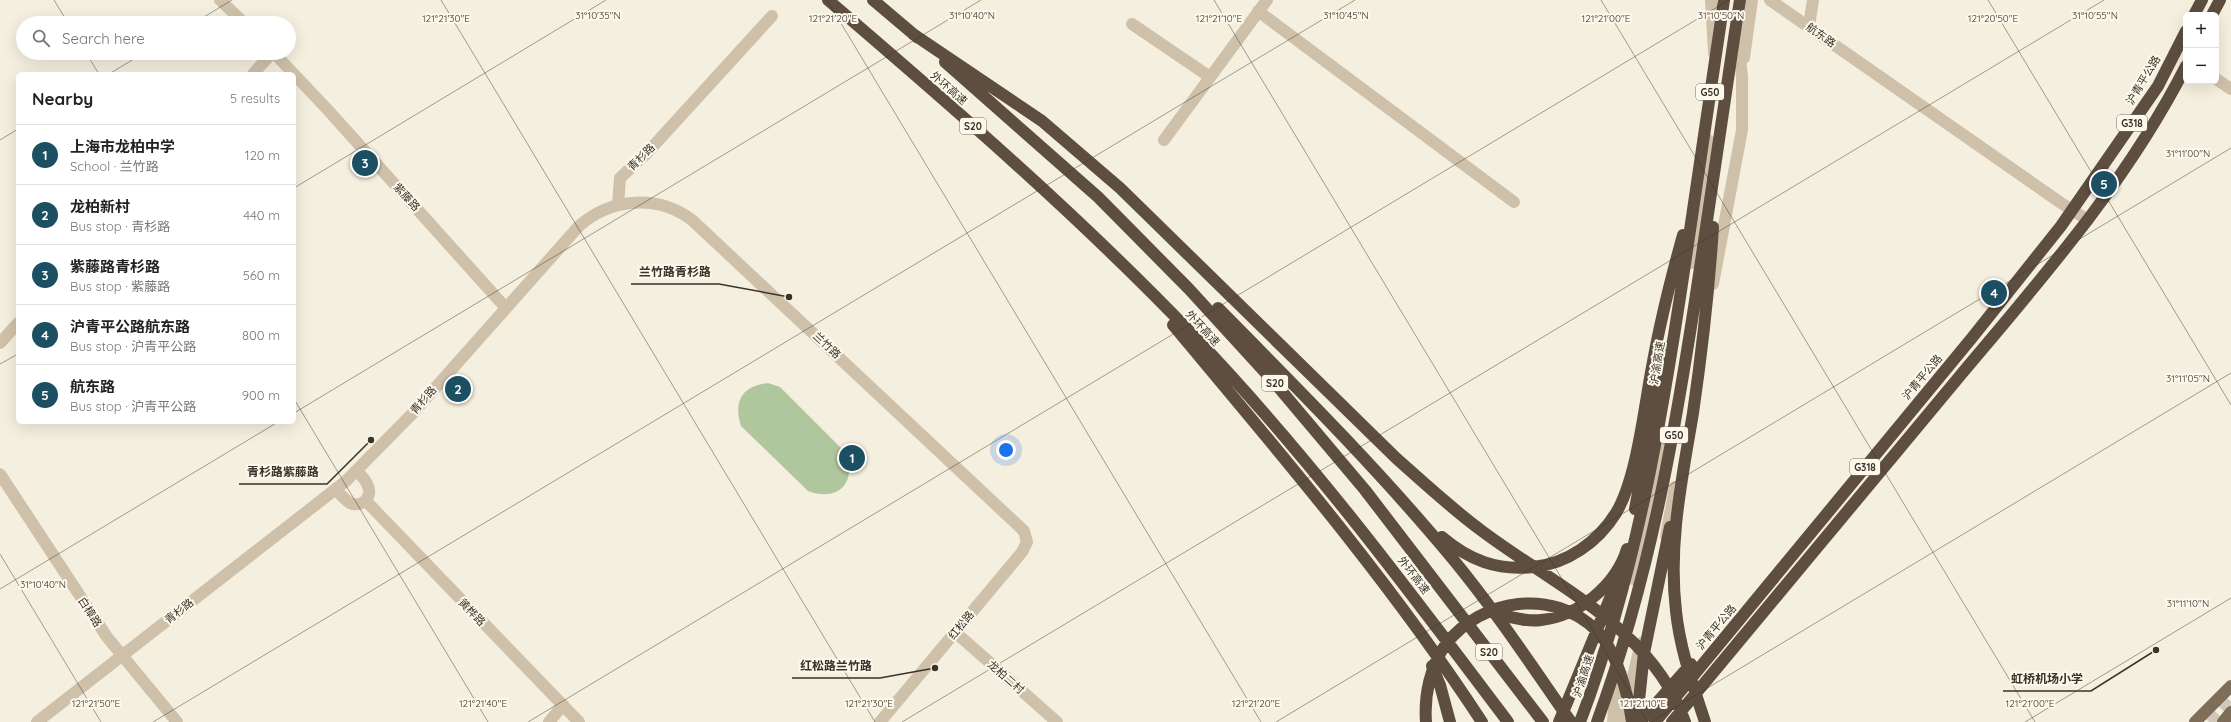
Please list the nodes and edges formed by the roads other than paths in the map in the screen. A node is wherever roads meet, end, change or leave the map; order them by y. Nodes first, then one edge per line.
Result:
1 (220, 0) edge
2 (828, 0) edge
3 (873, 0) edge
4 (1266, 0) edge
5 (1711, 0) edge
6 (1724, 0) edge
7 (1738, 0) edge
8 (1752, 0) edge
9 (1770, 0) edge
10 (1813, 0) edge
11 (2202, 0) edge
12 (2220, 0) edge
13 (1258, 11) junction
14 (2196, 12) edge
15 (2214, 12) edge
16 (237, 16) edge
17 (772, 16) dead end
18 (1132, 24) dead end
19 (1809, 26) junction
20 (913, 34) junction
21 (2183, 37) edge
22 (266, 60) edge
23 (280, 60) edge
24 (255, 72) edge
25 (291, 72) edge
26 (2183, 72) edge
27 (296, 77) edge
28 (1210, 77) junction
29 (1742, 77) junction
30 (2219, 81) edge
31 (2231, 89) edge
32 (1164, 140) dead end
33 (1719, 140) junction
34 (1697, 183) junction
35 (1098, 197) junction
36 (1514, 202) dead end
37 (618, 205) junction
38 (2072, 210) junction
39 (2088, 220) junction
40 (1116, 256) junction
41 (505, 307) junction
42 (1683, 310) junction
43 (16, 325) edge
44 (0, 342) edge
45 (357, 471) junction
46 (0, 474) edge
47 (1383, 480) junction
48 (1681, 481) junction
49 (336, 490) junction
50 (366, 501) junction
51 (1640, 523) junction
52 (1018, 524) joint
53 (1399, 603) junction
54 (1496, 614) junction
55 (955, 632) junction
56 (1714, 650) junction
57 (121, 656) junction
58 (1653, 665) junction
59 (2231, 686) edge
60 (1689, 702) junction
61 (563, 705) junction
62 (2231, 712) edge
63 (2231, 718) edge
64 (2196, 721) edge
65 (37, 722) edge
66 (177, 722) edge
67 (549, 722) edge
68 (579, 722) edge
69 (880, 722) edge
70 (1057, 722) edge
71 (1426, 722) edge
72 (1450, 722) edge
73 (1482, 722) edge
74 (1508, 722) edge
75 (1543, 722) edge
76 (1558, 722) edge
77 (1571, 722) edge
78 (1580, 722) edge
79 (1597, 722) edge
80 (1613, 722) edge
81 (1622, 722) edge
82 (1632, 722) edge
83 (1638, 722) edge
84 (1655, 722) edge
85 (1672, 722) edge
86 (1677, 722) edge
87 (1685, 722) edge
88 (1705, 722) edge
89 (2223, 722) edge
90 (2227, 722) edge

1 - 16 street
2 - 40 highway, 外环高速 / S20
3 - 20 highway, 外环高速 / S20
4 - 13 street
5 - 42 street
6 - 34 highway, 沪渝高速 / G50
7 - 29 street
7 - 33 highway, G50
8 - 29 street
9 - 19 street, 航东路
10 - 19 street
11 - 14 highway
12 - 15 highway
13 - 28 street
13 - 36 street
17 - 37 street, 青杉路
18 - 28 street
19 - 38 street, 航东路
20 - 35 highway, 外环高速 / S20
20 - 58 highway
21 - 38 highway, 沪青平公路 / G318
22 - 24 street
23 - 25 street, 紫藤路
26 - 39 highway, G318
27 - 41 street, 紫藤路
28 - 32 street
29 - 81 street
30 - 31 street
33 - 48 highway
33 - 79 highway, G50
34 - 47 highway
34 - 51 highway, 沪渝高速 / G50
35 - 47 highway
35 - 75 highway, 外环高速 / S20
37 - 41 street, 青杉路
37 - 52 street, 兰竹路
38 - 39 street, 航东路
38 - 56 highway, 沪青平公路 / G318
39 - 60 highway, G318
40 - 53 highway
40 - 74 highway, 外环高速 / S20
41 - 45 street, 青杉路
42 - 54 highway
42 - 80 street
43 - 44 street
45 - 49 street, 青杉路
45 - 50 street
46 - 57 street, 白樟路
47 - 54 highway
48 - 83 highway
48 - 88 highway
49 - 50 street
49 - 57 street, 青杉路
50 - 61 street, 黄桦路
51 - 76 highway
51 - 78 highway, 沪渝高速 / G50
52 - 55 street, 红松路
53 - 72 highway
53 - 73 highway
54 - 77 highway
55 - 69 street, 红松路
55 - 70 street, 龙柏二村
56 - 83 highway
56 - 84 highway, 沪青平公路 / G318
57 - 65 street, 青杉路
57 - 66 street, 白樟路
58 - 86 highway
58 - 87 highway
59 - 64 main road
60 - 85 highway, G318
60 - 86 highway, G318
61 - 67 street
61 - 68 street, 黄桦路
62 - 89 main road
63 - 90 main road
71 - 82 highway

